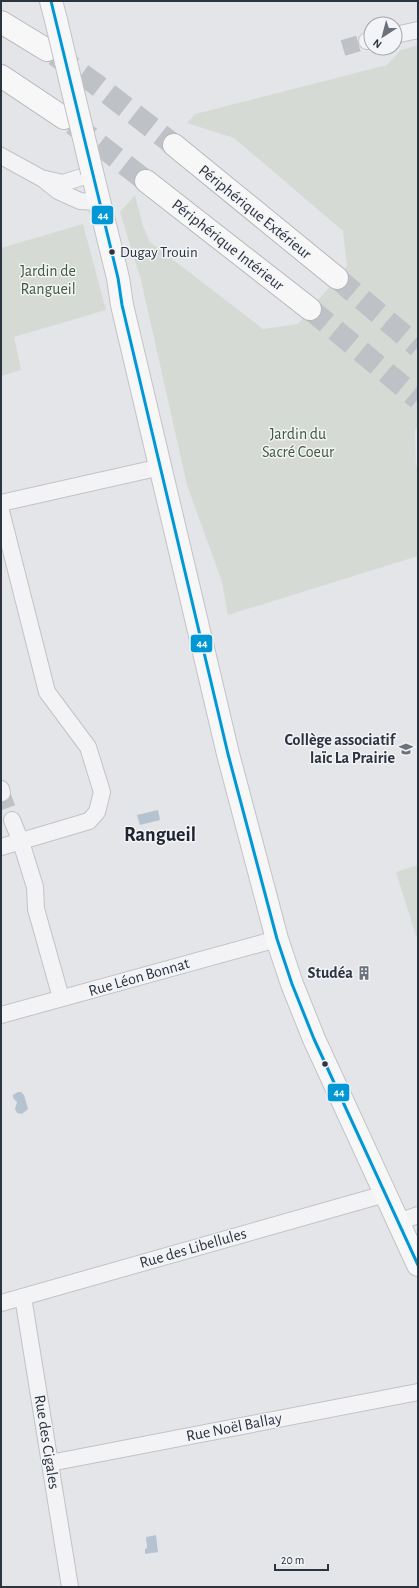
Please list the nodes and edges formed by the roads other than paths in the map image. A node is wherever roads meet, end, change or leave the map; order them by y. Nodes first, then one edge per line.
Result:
1 (53, 10) edge
2 (1, 22) edge
3 (418, 30) edge
4 (403, 33) edge
5 (47, 50) tunnel mouth
6 (1, 76) edge
7 (64, 118) tunnel mouth
8 (174, 145) tunnel mouth
9 (1, 156) edge
10 (92, 172) junction
11 (43, 179) junction
12 (146, 181) tunnel mouth
13 (99, 202) junction
14 (337, 278) tunnel mouth
15 (310, 309) tunnel mouth
16 (161, 468) junction
17 (1, 503) edge
18 (1, 511) edge
19 (12, 820) tunnel mouth
20 (21, 842) junction
21 (1, 847) edge
22 (277, 939) junction
23 (62, 998) junction
24 (1, 1015) edge
25 (385, 1194) junction
26 (418, 1215) edge
27 (398, 1222) junction
28 (418, 1265) edge
29 (23, 1297) junction
30 (1, 1303) edge
31 (418, 1392) edge
32 (50, 1463) junction
33 (70, 1587) edge

1 - 10 main road, bridge
2 - 5 main road
3 - 4 street
6 - 7 main road
8 - 14 main road, Périphérique Extérieur
9 - 11 street
10 - 11 street
10 - 13 main road
11 - 13 street
12 - 15 main road, Périphérique Intérieur
13 - 16 main road
16 - 17 street
16 - 22 main road
18 - 20 street
19 - 20 street
20 - 21 street
20 - 23 street
22 - 23 street, Rue Léon Bonnat
22 - 25 main road
23 - 24 street, Rue Léon Bonnat
25 - 27 main road
25 - 29 street, Rue des Libellules
26 - 27 street
27 - 28 main road
29 - 30 street, Rue des Libellules
29 - 32 street, Rue des Cigales
31 - 32 street, Rue Noël Ballay
32 - 33 street, Rue des Cigales

